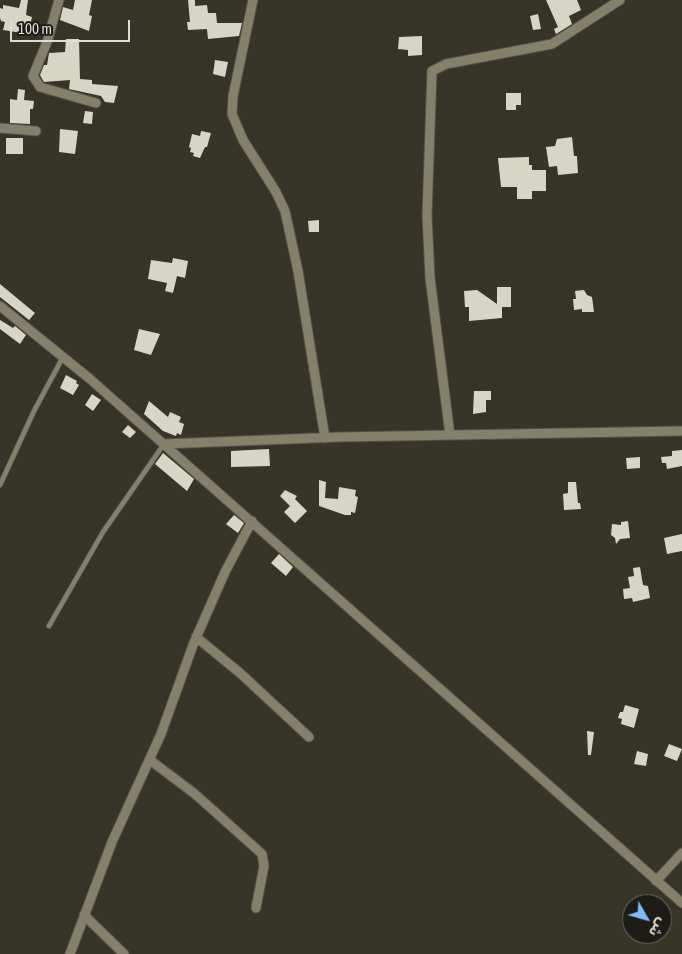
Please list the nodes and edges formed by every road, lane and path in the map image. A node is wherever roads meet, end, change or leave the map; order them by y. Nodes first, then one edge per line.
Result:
1 (60, 0) edge
2 (253, 0) edge
3 (620, 0) edge
4 (96, 103) dead end
5 (0, 128) edge
6 (36, 131) dead end
7 (1, 307) edge
8 (63, 357) junction
9 (682, 431) edge
10 (450, 435) junction
11 (325, 438) junction
12 (164, 444) junction
13 (0, 485) edge
14 (252, 521) junction
15 (49, 626) dead end
16 (196, 637) junction
17 (309, 738) dead end
18 (150, 760) junction
19 (682, 853) edge
20 (656, 881) junction
21 (682, 902) edge
22 (256, 908) dead end
23 (84, 915) junction
24 (70, 954) edge
25 (124, 954) edge

1 - 4 street
2 - 11 street
3 - 10 street
5 - 6 street
7 - 8 street
8 - 12 street
8 - 13 lane
9 - 10 street
10 - 11 street
11 - 12 street
12 - 14 street
12 - 15 lane
14 - 16 street
14 - 20 street
16 - 17 street
16 - 18 street
18 - 22 street
18 - 23 street
19 - 20 street
20 - 21 street
23 - 24 street
23 - 25 street

